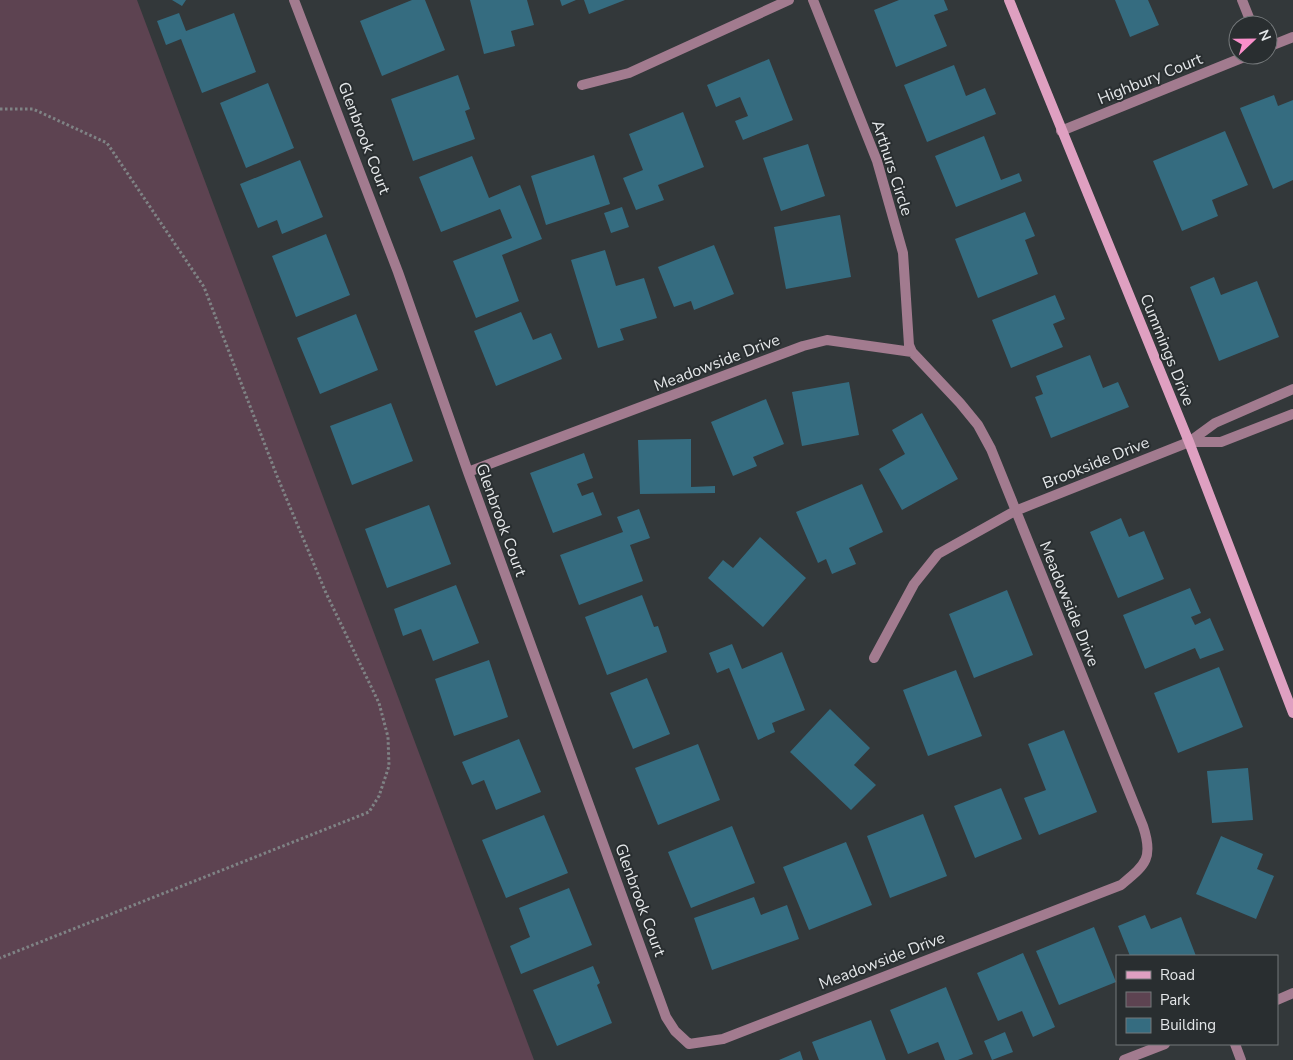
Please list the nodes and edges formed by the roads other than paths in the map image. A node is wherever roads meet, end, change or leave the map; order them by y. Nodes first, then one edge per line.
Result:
1 (294, 0) edge
2 (789, 0) edge
3 (814, 0) edge
4 (1008, 0) edge
5 (1242, 0) edge
6 (1248, 15) edge
7 (1293, 37) edge
8 (1278, 43) edge
9 (1228, 64) edge
10 (582, 84) dead end
11 (1061, 132) junction
12 (912, 352) junction
13 (1293, 390) edge
14 (1293, 414) edge
15 (1189, 442) junction
16 (468, 472) junction
17 (1015, 511) junction
18 (874, 658) dead end
19 (1293, 712) edge
20 (1293, 993) edge
21 (1278, 1000) edge
22 (689, 1044) joint
23 (1162, 1045) edge
24 (1235, 1045) edge
25 (1124, 1060) edge
26 (1241, 1060) edge

1 - 16 street, Glenbrook Court
2 - 10 street
3 - 12 street, Arthurs Circle
4 - 11 street, Cummings Drive
5 - 6 street
7 - 8 street
9 - 11 street, Highbury Court
11 - 15 street, Cummings Drive
12 - 16 street, Meadowside Drive
12 - 17 street, Meadowside Drive
13 - 15 street, Brookside Drive
14 - 15 street, Brookside Drive
15 - 17 street, Brookside Drive
15 - 19 street, Cummings Drive
16 - 22 street, Glenbrook Court
17 - 18 street, Brookside Drive
17 - 22 street, Meadowside Drive
20 - 21 street
23 - 25 street
24 - 26 street

